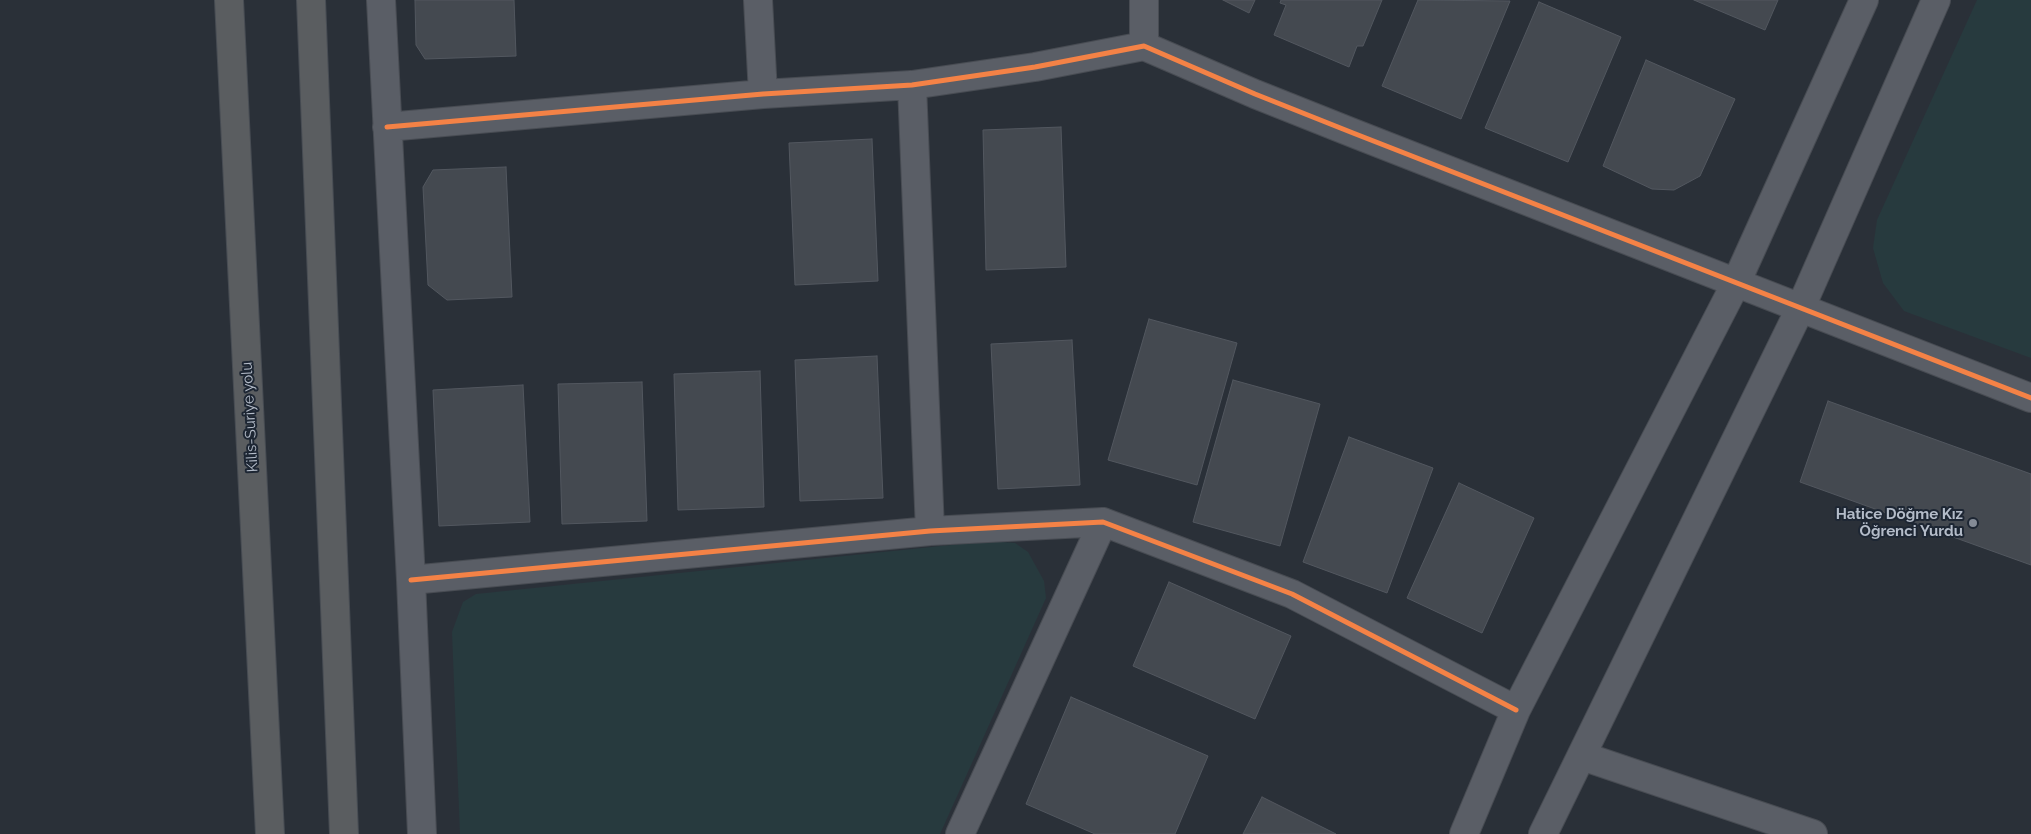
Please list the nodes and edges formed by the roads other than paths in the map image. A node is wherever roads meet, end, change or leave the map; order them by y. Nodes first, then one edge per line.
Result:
1 (229, 0) edge
2 (311, 0) edge
3 (381, 0) edge
4 (758, 0) edge
5 (1144, 0) edge
6 (1864, 0) edge
7 (1936, 0) edge
8 (1144, 46) junction
9 (912, 86) junction
10 (763, 94) junction
11 (387, 127) junction
12 (1736, 283) junction
13 (1801, 307) junction
14 (2031, 398) edge
15 (1103, 522) junction
16 (930, 532) junction
17 (411, 580) junction
18 (1516, 710) junction
19 (1582, 756) junction
20 (270, 834) edge
21 (344, 834) edge
22 (422, 834) edge
23 (960, 834) edge
24 (1464, 834) edge
25 (1543, 834) edge
26 (1814, 834) edge

1 - 20 highway, Kilis-Suriye yolu
2 - 21 highway
3 - 11 street
4 - 10 street
5 - 8 street
6 - 12 street
7 - 13 street
8 - 9 street
8 - 12 street
9 - 10 street
9 - 16 street
10 - 11 street
11 - 17 street
12 - 13 street
12 - 18 street
13 - 14 street
13 - 19 street
15 - 16 street
15 - 18 street
15 - 23 street
16 - 17 street
17 - 22 street
18 - 24 street
19 - 25 street
19 - 26 street

